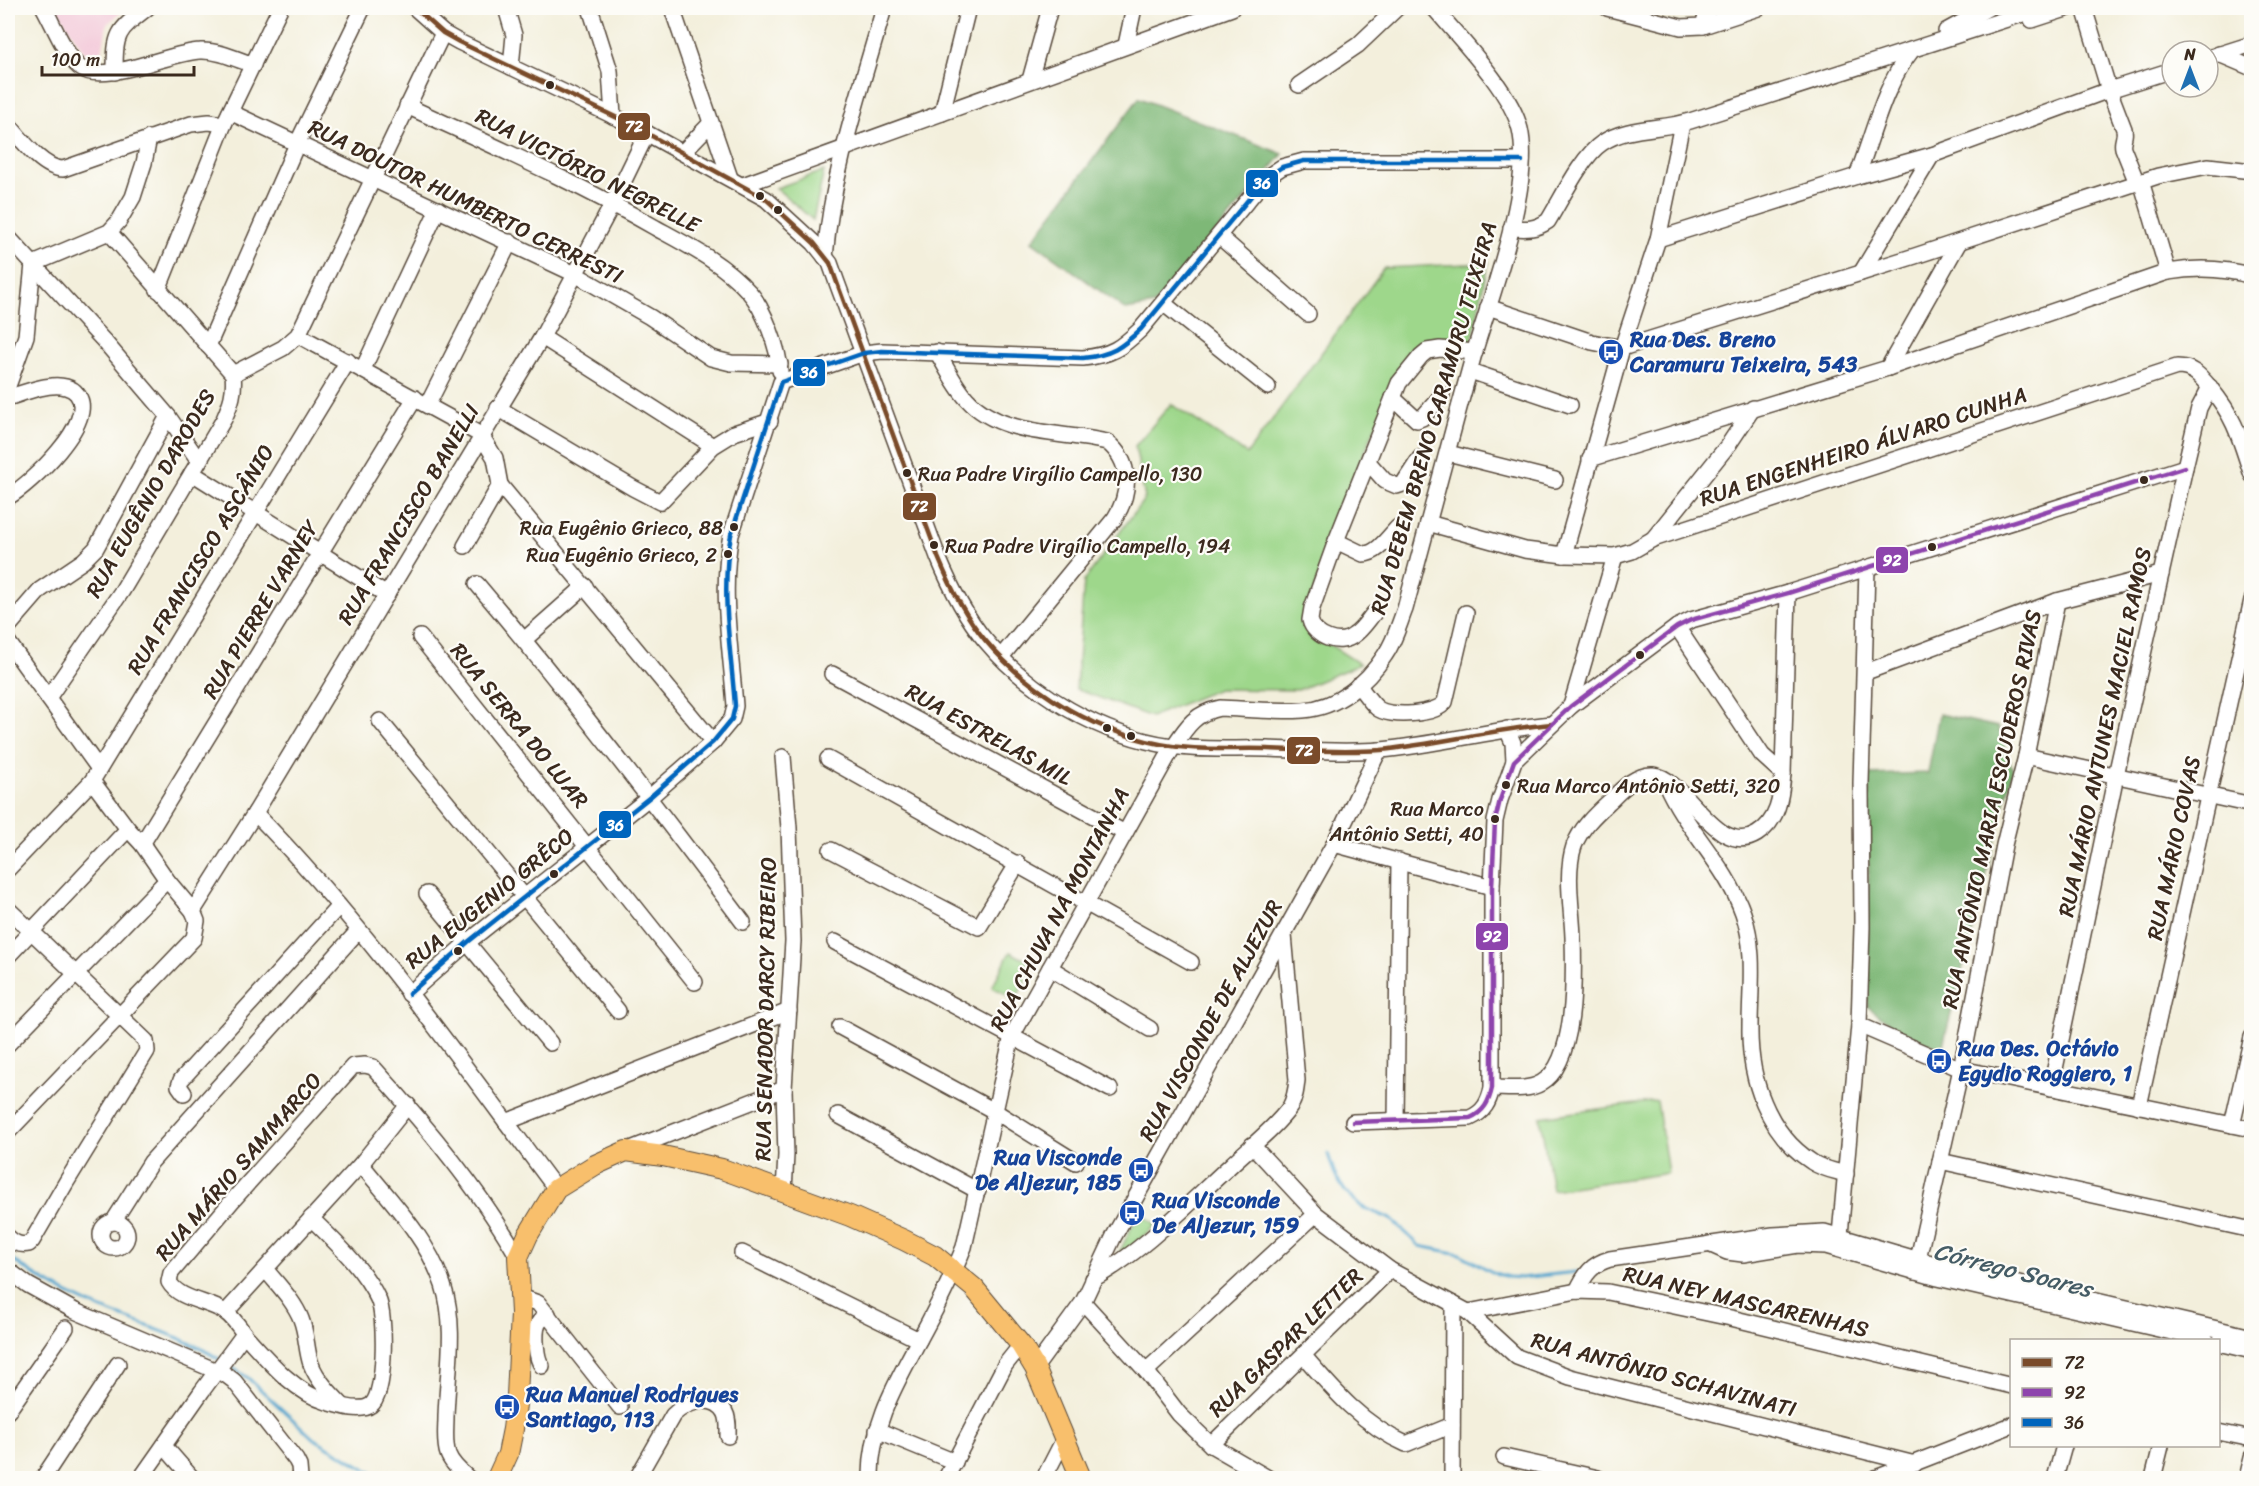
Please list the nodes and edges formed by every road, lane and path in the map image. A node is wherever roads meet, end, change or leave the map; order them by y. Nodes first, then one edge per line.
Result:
1 (44, 8) edge
2 (147, 8) edge
3 (280, 8) edge
4 (363, 8) edge
5 (506, 8) edge
6 (590, 8) edge
7 (672, 8) edge
8 (884, 8) edge
9 (968, 8) edge
10 (1050, 8) edge
11 (1134, 8) edge
12 (1232, 8) edge
13 (1397, 8) edge
14 (1434, 8) edge
15 (1607, 8) edge
16 (1708, 8) edge
17 (1758, 8) edge
18 (1988, 8) edge
19 (2041, 8) edge
20 (2069, 8) edge
21 (2084, 8) edge
22 (1625, 10) edge
23 (421, 11) edge
24 (1216, 11) edge
25 (1703, 26) junction
26 (443, 33) junction
27 (2252, 44) edge
28 (1126, 45) junction
29 (1912, 50) junction
30 (2220, 54) edge
31 (2220, 58) edge
32 (1901, 63) junction
33 (253, 65) junction
34 (511, 67) junction
35 (2252, 68) edge
36 (115, 72) junction
37 (2160, 74) edge
38 (1030, 80) junction
39 (1299, 85) dead end
40 (2109, 90) junction
41 (407, 106) junction
42 (942, 113) junction
43 (613, 116) junction
44 (227, 118) junction
45 (711, 123) junction
46 (8, 124) edge
47 (1680, 128) junction
48 (647, 133) junction
49 (149, 138) junction
50 (297, 144) junction
51 (845, 148) junction
52 (683, 152) junction
53 (1932, 155) junction
54 (1522, 161) junction
55 (2252, 171) edge
56 (1857, 176) junction
57 (372, 179) junction
58 (736, 182) junction
59 (2139, 182) junction
60 (613, 203) junction
61 (438, 209) junction
62 (1511, 228) junction
63 (109, 232) junction
64 (1219, 236) junction
65 (8, 237) edge
66 (1658, 239) junction
67 (510, 242) junction
68 (1959, 242) junction
69 (825, 257) junction
70 (33, 264) junction
71 (2168, 272) junction
72 (1862, 273) junction
73 (575, 274) junction
74 (2252, 276) edge
75 (158, 290) junction
76 (1164, 303) junction
77 (1488, 307) junction
78 (1308, 314) dead end
79 (298, 335) junction
80 (542, 337) junction
81 (208, 346) junction
82 (1622, 348) junction
83 (937, 352) junction
84 (1475, 352) junction
85 (864, 353) junction
86 (348, 361) junction
87 (780, 364) junction
88 (1888, 368) junction
89 (363, 369) junction
90 (1470, 371) junction
91 (233, 374) junction
92 (781, 382) junction
93 (8, 386) edge
94 (1268, 387) dead end
95 (2210, 387) junction
96 (1442, 395) dead end
97 (8, 398) edge
98 (1393, 398) junction
99 (421, 401) junction
100 (1570, 405) dead end
101 (498, 408) junction
102 (1753, 408) junction
103 (168, 416) junction
104 (770, 421) junction
105 (481, 435) junction
106 (713, 446) junction
107 (1448, 453) junction
108 (1420, 458) dead end
109 (1590, 459) junction
110 (1368, 462) junction
111 (196, 467) junction
112 (2185, 467) junction
113 (2252, 475) edge
114 (1555, 480) dead end
115 (1385, 481) junction
116 (1360, 482) junction
117 (500, 485) junction
118 (8, 497) edge
119 (255, 512) junction
120 (1428, 524) junction
121 (1398, 527) dead end
122 (1653, 539) junction
123 (1336, 541) junction
124 (465, 546) dead end
125 (321, 553) junction
126 (1564, 555) junction
127 (1615, 556) junction
128 (1867, 568) junction
129 (2161, 574) junction
130 (477, 584) dead end
131 (585, 586) junction
132 (1788, 593) junction
133 (387, 595) junction
134 (2252, 600) edge
135 (2058, 601) junction
136 (1374, 613) dead end
137 (1466, 613) dead end
138 (8, 627) edge
139 (1677, 627) junction
140 (420, 638) dead end
141 (524, 640) junction
142 (8, 642) edge
143 (1001, 657) junction
144 (1866, 672) junction
145 (832, 674) dead end
146 (1358, 685) junction
147 (48, 698) junction
148 (1571, 706) junction
149 (732, 719) joint
150 (380, 721) dead end
151 (1552, 724) junction
152 (1507, 729) junction
153 (713, 742) junction
154 (1173, 747) junction
155 (1379, 750) junction
156 (2026, 756) junction
157 (783, 757) dead end
158 (828, 759) dead end
159 (1514, 761) junction
160 (1783, 774) junction
161 (96, 775) junction
162 (2116, 775) junction
163 (1660, 778) junction
164 (2207, 795) junction
165 (650, 797) junction
166 (2252, 805) edge
167 (255, 813) junction
168 (128, 829) junction
169 (1125, 833) junction
170 (142, 844) junction
171 (1334, 844) junction
172 (588, 846) junction
173 (831, 850) dead end
174 (1399, 861) junction
175 (1018, 864) junction
176 (8, 869) edge
177 (167, 880) junction
178 (1492, 887) junction
179 (427, 894) dead end
180 (525, 897) junction
181 (1086, 904) junction
182 (339, 906) junction
183 (8, 909) edge
184 (193, 911) junction
185 (743, 922) dead end
186 (358, 931) junction
187 (31, 932) junction
188 (1284, 935) junction
189 (468, 942) junction
190 (835, 942) dead end
191 (8, 956) edge
192 (1191, 962) dead end
193 (1050, 968) junction
194 (75, 974) junction
195 (695, 982) dead end
196 (409, 994) junction
197 (618, 1011) dead end
198 (789, 1011) junction
199 (119, 1016) junction
200 (1859, 1025) junction
201 (840, 1028) dead end
202 (1150, 1029) dead end
203 (1012, 1036) junction
204 (2252, 1037) edge
205 (550, 1043) dead end
206 (8, 1044) edge
207 (1960, 1069) junction
208 (1492, 1088) junction
209 (2051, 1088) junction
210 (784, 1089) junction
211 (1110, 1089) dead end
212 (184, 1092) dead end
213 (408, 1106) junction
214 (2139, 1106) junction
215 (996, 1112) junction
216 (838, 1115) dead end
217 (1396, 1121) junction
218 (506, 1122) junction
219 (1353, 1122) dead end
220 (2232, 1125) junction
221 (2252, 1129) edge
222 (8, 1131) edge
223 (1252, 1145) junction
224 (626, 1150) junction
225 (1940, 1161) junction
226 (1076, 1162) dead end
227 (361, 1164) junction
228 (1846, 1174) junction
229 (556, 1189) junction
230 (784, 1191) junction
231 (978, 1191) junction
232 (1316, 1214) junction
233 (312, 1218) junction
234 (113, 1222) dead end
235 (2252, 1230) edge
236 (1840, 1235) junction
237 (8, 1237) edge
238 (1709, 1244) junction
239 (742, 1253) dead end
240 (518, 1257) junction
241 (1917, 1266) junction
242 (266, 1270) junction
243 (1390, 1270) junction
244 (954, 1272) junction
245 (9, 1276) edge
246 (1093, 1279) junction
247 (1577, 1291) junction
248 (521, 1297) junction
249 (1083, 1302) junction
250 (1453, 1304) junction
251 (226, 1312) junction
252 (1468, 1312) junction
253 (548, 1314) junction
254 (66, 1328) dead end
255 (244, 1334) junction
256 (2252, 1336) edge
257 (2198, 1339) edge
258 (919, 1340) junction
259 (2220, 1343) edge
260 (1021, 1345) junction
261 (2252, 1351) edge
262 (1304, 1356) junction
263 (118, 1364) dead end
264 (542, 1366) dead end
265 (219, 1368) junction
266 (1035, 1368) junction
267 (1146, 1371) junction
268 (2010, 1386) edge
269 (348, 1407) junction
270 (620, 1407) dead end
271 (8, 1411) edge
272 (1452, 1425) junction
273 (2010, 1426) edge
274 (877, 1430) junction
275 (2220, 1432) edge
276 (728, 1436) dead end
277 (1064, 1439) junction
278 (2252, 1439) edge
279 (164, 1446) junction
280 (1211, 1446) junction
281 (2064, 1447) edge
282 (2161, 1447) edge
283 (1504, 1457) dead end
284 (2252, 1457) edge
285 (955, 1462) junction
286 (1915, 1464) junction
287 (43, 1479) edge
288 (141, 1479) edge
289 (192, 1479) edge
290 (300, 1479) edge
291 (468, 1479) edge
292 (496, 1479) edge
293 (637, 1479) edge
294 (871, 1479) edge
295 (946, 1479) edge
296 (1044, 1479) edge
297 (1081, 1479) edge
298 (1268, 1479) edge
299 (1452, 1479) edge
300 (1598, 1479) edge
301 (1876, 1479) edge
302 (2055, 1479) edge
303 (2153, 1479) edge
304 (2247, 1479) edge

1 - 36 street
2 - 36 street
3 - 33 street
4 - 50 street
5 - 34 street
6 - 43 street
7 - 45 street
8 - 51 street
9 - 42 street
10 - 38 street
11 - 28 street
12 - 24 street
13 - 39 street
14 - 54 street, RUA DEBEM BRENO CARAMURU TEIXEIRA
15 - 22 street
16 - 25 street
17 - 25 street
18 - 29 street
19 - 29 street
20 - 32 street
21 - 40 street
22 - 25 street
23 - 26 street
24 - 28 street
26 - 34 street
26 - 41 street
27 - 30 street
28 - 38 street
29 - 32 street
29 - 47 street
31 - 35 street
32 - 47 street
32 - 56 street
33 - 36 street
33 - 44 street
34 - 43 street
37 - 40 street
38 - 42 street
40 - 53 street
40 - 59 street
41 - 57 street
41 - 60 street, RUA VICTÓRIO NEGRELLE
42 - 51 street
43 - 48 street
44 - 49 street
44 - 50 street, RUA DOUTOR HUMBERTO CERRESTI
44 - 75 street
45 - 52 street
45 - 58 street
46 - 49 street
47 - 62 street
47 - 66 street
48 - 52 street
48 - 60 street, RUA FRANCISCO BANELLI
49 - 63 street
50 - 57 street, RUA DOUTOR HUMBERTO CERRESTI
50 - 81 street
51 - 58 street
51 - 69 street
52 - 58 street
53 - 56 street
53 - 72 street
54 - 62 street, RUA DEBEM BRENO CARAMURU TEIXEIRA
54 - 64 street
55 - 59 street
56 - 66 street
57 - 61 street, RUA DOUTOR HUMBERTO CERRESTI
57 - 79 street
58 - 69 street
59 - 68 street
59 - 71 street
60 - 73 street, RUA FRANCISCO BANELLI
60 - 87 street, RUA VICTÓRIO NEGRELLE
61 - 67 street, RUA DOUTOR HUMBERTO CERRESTI
61 - 89 street
62 - 77 street, RUA DEBEM BRENO CARAMURU TEIXEIRA
63 - 70 street
63 - 75 street, RUA EUGÊNIO DARODES
64 - 76 street
64 - 78 street
65 - 70 street
66 - 82 street
67 - 73 street, RUA DOUTOR HUMBERTO CERRESTI
67 - 99 street, RUA PIERRE VARNEY
68 - 72 street
68 - 88 street
69 - 85 street
70 - 93 street
70 - 103 street
71 - 74 street
71 - 88 street
72 - 82 street
73 - 80 street, RUA FRANCISCO BANELLI
73 - 87 street, RUA DOUTOR HUMBERTO CERRESTI
75 - 81 street, RUA EUGÊNIO DARODES
76 - 83 street
76 - 94 street
77 - 82 street
77 - 84 street, RUA DEBEM BRENO CARAMURU TEIXEIRA
79 - 86 street
79 - 91 street
80 - 101 street, RUA FRANCISCO BANELLI
80 - 106 street
81 - 91 street, RUA EUGÊNIO DARODES
82 - 109 street
83 - 85 street
83 - 143 street
84 - 90 street, RUA DEBEM BRENO CARAMURU TEIXEIRA
84 - 98 street
85 - 92 street
85 - 143 street
86 - 89 street
86 - 119 street, RUA FRANCISCO ASCÂNIO
87 - 92 street, RUA VICTÓRIO NEGRELLE
88 - 102 street
89 - 99 street
90 - 100 street
90 - 107 street, RUA DEBEM BRENO CARAMURU TEIXEIRA
91 - 111 street, RUA EUGÊNIO DARODES
92 - 104 street, RUA VICTÓRIO NEGRELLE
95 - 112 street, RUA MÁRIO ANTUNES MACIEL RAMOS
95 - 113 street, RUA ENGENHEIRO ÁLVARO CUNHA
95 - 122 street, RUA ENGENHEIRO ÁLVARO CUNHA
96 - 98 street
97 - 118 street
98 - 110 street
99 - 105 street
99 - 125 street, RUA PIERRE VARNEY
101 - 105 street, RUA FRANCISCO BANELLI
101 - 106 street
102 - 109 street
102 - 122 street
103 - 111 street
103 - 138 street
104 - 106 street
104 - 149 street, RUA VICTÓRIO NEGRELLE
105 - 117 street
105 - 133 street, RUA FRANCISCO BANELLI
107 - 114 street
107 - 120 street, RUA DEBEM BRENO CARAMURU TEIXEIRA
108 - 115 street
109 - 126 street
110 - 115 street
110 - 116 street
111 - 119 street
111 - 147 street, RUA EUGÊNIO DARODES
112 - 128 street
112 - 129 street, RUA MÁRIO ANTUNES MACIEL RAMOS
115 - 116 street
116 - 123 street
117 - 124 street
117 - 131 street
119 - 125 street
119 - 161 street, RUA FRANCISCO ASCÂNIO
120 - 126 street, RUA ENGENHEIRO ÁLVARO CUNHA
120 - 146 street, RUA DEBEM BRENO CARAMURU TEIXEIRA
121 - 123 street
122 - 127 street, RUA ENGENHEIRO ÁLVARO CUNHA
123 - 136 street
125 - 133 street
125 - 170 street, RUA PIERRE VARNEY
126 - 127 street, RUA ENGENHEIRO ÁLVARO CUNHA
127 - 148 street
128 - 132 street
128 - 144 street
129 - 135 street
129 - 162 street, RUA MÁRIO ANTUNES MACIEL RAMOS
130 - 141 street
131 - 141 street
131 - 153 street
132 - 139 street
132 - 160 street
133 - 167 street, RUA FRANCISCO BANELLI
134 - 164 street, RUA MÁRIO COVAS
135 - 144 street
135 - 156 street, RUA ANTÔNIO MARIA ESCUDEROS RIVAS
137 - 146 street
139 - 148 street
139 - 160 street
140 - 172 street, RUA SERRA DO LUAR
141 - 165 street
142 - 147 street
143 - 154 street
144 - 200 street
145 - 169 street, RUA ESTRELAS MIL
146 - 154 street, RUA DEBEM BRENO CARAMURU TEIXEIRA
147 - 161 street
148 - 151 street
149 - 153 street, RUA EUGENIO GRÊCO
150 - 180 street
151 - 152 street
151 - 159 street
152 - 155 street
152 - 159 street
153 - 165 street, RUA EUGENIO GRÊCO
154 - 155 street
154 - 169 street, RUA CHUVA NA MONTANHA
155 - 171 street, RUA VISCONDE DE ALJEZUR
156 - 162 street
156 - 207 street, RUA ANTÔNIO MARIA ESCUDEROS RIVAS
157 - 198 street, RUA SENADOR DARCY RIBEIRO
158 - 175 street
159 - 178 street
160 - 163 street
161 - 168 street
161 - 176 street, RUA FRANCISCO ASCÂNIO
162 - 164 street
162 - 209 street, RUA MÁRIO ANTUNES MACIEL RAMOS
163 - 208 street
163 - 228 street
164 - 166 street
164 - 214 street, RUA MÁRIO COVAS
165 - 172 street, RUA EUGENIO GRÊCO
165 - 185 street
167 - 182 street
167 - 184 street, RUA FRANCISCO BANELLI
168 - 170 street
168 - 187 street
169 - 181 street, RUA CHUVA NA MONTANHA
170 - 177 street
171 - 174 street
171 - 188 street, RUA VISCONDE DE ALJEZUR
172 - 180 street, RUA EUGENIO GRÊCO
172 - 195 street, RUA SERRA DO LUAR
173 - 175 street
174 - 178 street
174 - 217 street
175 - 181 street
177 - 184 street
177 - 194 street
178 - 208 street
179 - 189 street
180 - 189 street, RUA EUGENIO GRÊCO
180 - 197 street
181 - 192 street
181 - 193 street, RUA CHUVA NA MONTANHA
182 - 186 street
182 - 212 street
183 - 187 street
184 - 199 street
186 - 196 street
186 - 234 street
187 - 191 street
187 - 194 street
188 - 223 street
188 - 246 street, RUA VISCONDE DE ALJEZUR
189 - 196 street, RUA EUGENIO GRÊCO
189 - 205 street
190 - 203 street
193 - 202 street
193 - 203 street, RUA CHUVA NA MONTANHA
194 - 199 street
194 - 206 street
196 - 218 street
198 - 210 street, RUA SENADOR DARCY RIBEIRO
198 - 218 street
199 - 222 street
199 - 237 street
200 - 207 street
200 - 228 street
201 - 215 street
203 - 211 street
203 - 215 street, RUA CHUVA NA MONTANHA
204 - 220 street
207 - 209 street
207 - 225 street, RUA ANTÔNIO MARIA ESCUDEROS RIVAS
208 - 217 street
209 - 214 street
210 - 224 street
210 - 230 street, RUA SENADOR DARCY RIBEIRO
213 - 227 street
213 - 240 street
213 - 251 street, RUA MÁRIO SAMMARCO
214 - 220 street
215 - 226 street
215 - 231 street, RUA CHUVA NA MONTANHA
216 - 231 street
217 - 219 street
218 - 229 street
220 - 221 street
223 - 232 street, RUA ANTÔNIO SCHAVINATI
223 - 246 street
224 - 229 main road
224 - 230 main road
225 - 235 street
225 - 241 street, RUA ANTÔNIO MARIA ESCUDEROS RIVAS
227 - 233 street
227 - 291 street
228 - 236 street
229 - 240 main road
230 - 244 main road
231 - 244 street, RUA CHUVA NA MONTANHA
232 - 243 street, RUA ANTÔNIO SCHAVINATI
232 - 267 street
233 - 242 street
233 - 269 street
236 - 238 street
236 - 241 street
238 - 241 street
238 - 247 street
239 - 258 street
240 - 248 main road
241 - 256 street
241 - 257 street
242 - 251 street
242 - 269 street
243 - 250 street, RUA ANTÔNIO SCHAVINATI
243 - 262 street, RUA GASPAR LETTER
244 - 258 street, RUA CHUVA NA MONTANHA
244 - 260 main road
245 - 265 street
246 - 249 street, RUA VISCONDE DE ALJEZUR
247 - 252 street, RUA NEY MASCARENHAS
247 - 268 street, RUA NEY MASCARENHAS
248 - 253 street
248 - 292 main road
249 - 266 street, RUA VISCONDE DE ALJEZUR
249 - 267 street
250 - 252 street, RUA ANTÔNIO SCHAVINATI
250 - 272 street
251 - 255 street
252 - 286 street, RUA ANTÔNIO SCHAVINATI
253 - 264 street
253 - 270 street
254 - 271 street
255 - 265 street
255 - 269 street
258 - 274 street, RUA CHUVA NA MONTANHA
259 - 261 street
260 - 266 main road
260 - 285 street
262 - 272 street
262 - 280 street, RUA GASPAR LETTER
263 - 287 street
265 - 279 street
265 - 290 street
266 - 277 main road
267 - 280 street
272 - 299 street
273 - 286 street
274 - 285 street
274 - 294 street, RUA CHUVA NA MONTANHA
275 - 278 street
276 - 293 street
277 - 296 street
277 - 297 main road
279 - 288 street
279 - 289 street
280 - 298 street
281 - 302 street
282 - 303 street
283 - 300 street
284 - 304 street
285 - 295 street
286 - 301 street

